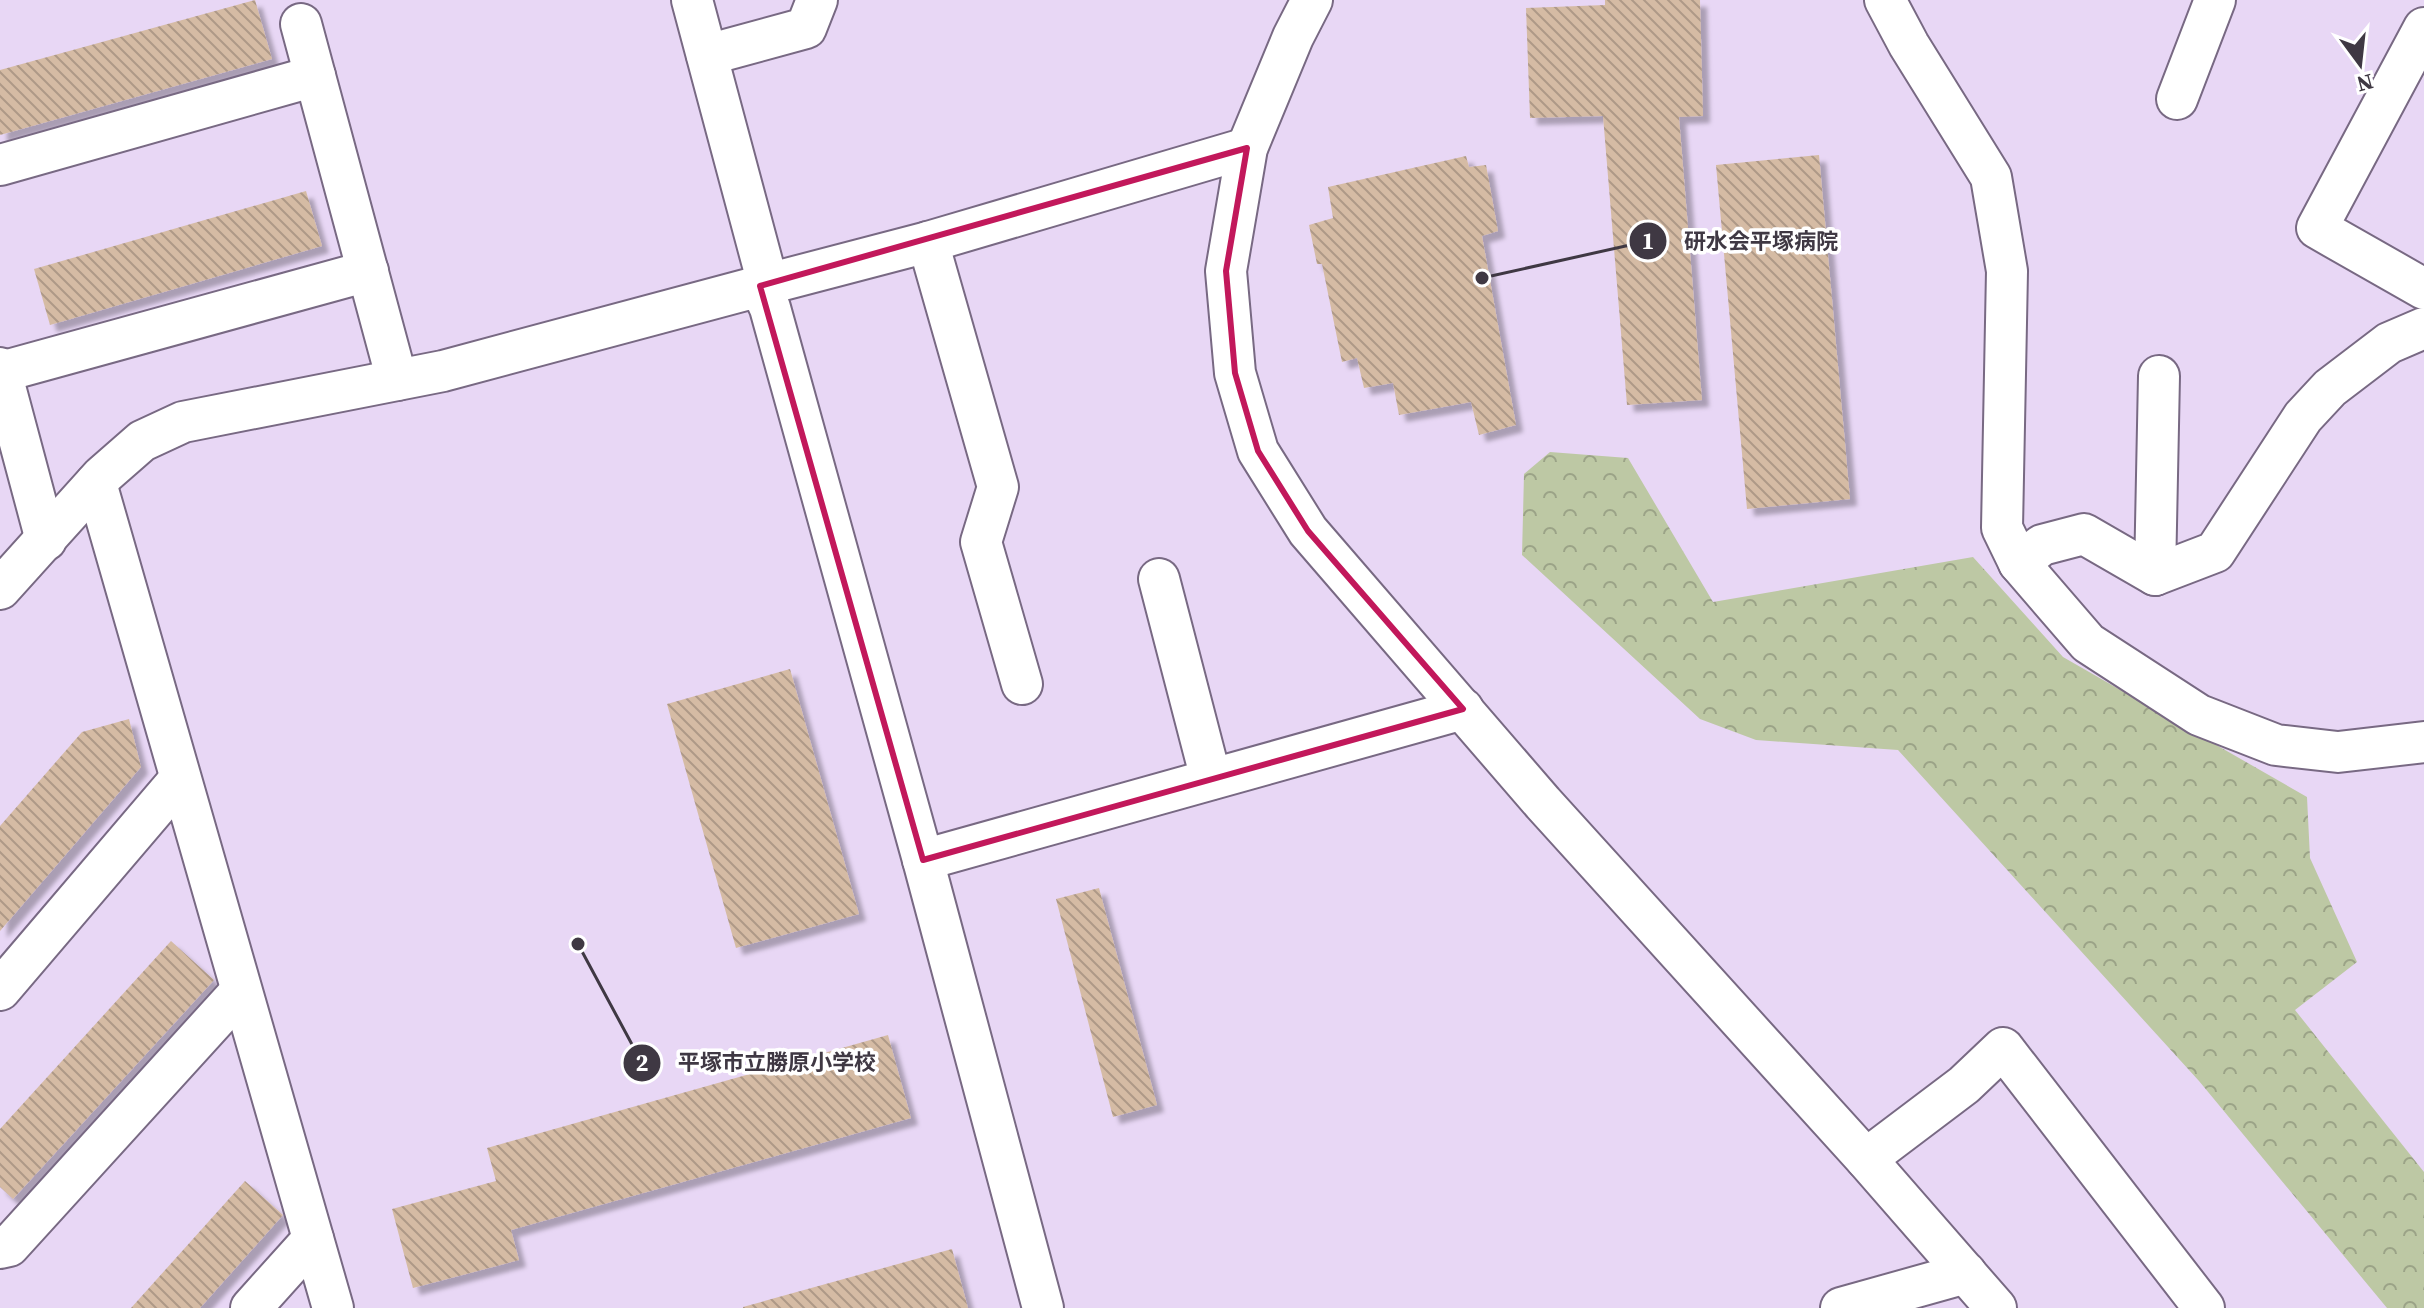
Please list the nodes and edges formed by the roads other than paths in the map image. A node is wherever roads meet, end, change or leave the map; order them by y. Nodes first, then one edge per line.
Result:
1 (692, 0) edge
2 (817, 0) edge
3 (1312, 0) edge
4 (1885, 0) edge
5 (2215, 0) edge
6 (301, 24) dead end
7 (2424, 28) edge
8 (707, 55) junction
9 (315, 76) junction
10 (2177, 99) dead end
11 (1247, 148) junction
12 (0, 165) edge
13 (928, 242) junction
14 (368, 271) junction
15 (764, 285) junction
16 (2424, 289) edge
17 (2424, 328) edge
18 (1, 370) edge
19 (2159, 376) dead end
20 (397, 380) junction
21 (8, 440) edge
22 (96, 483) junction
23 (46, 540) junction
24 (2019, 563) junction
25 (2155, 575) junction
26 (1159, 579) dead end
27 (0, 589) edge
28 (1022, 684) dead end
29 (1463, 709) junction
30 (2424, 742) edge
31 (180, 779) junction
32 (1211, 779) junction
33 (923, 860) junction
34 (0, 990) edge
35 (241, 991) junction
36 (1866, 1159) junction
37 (313, 1239) junction
38 (0, 1248) edge
39 (1966, 1273) junction
40 (251, 1308) edge
41 (333, 1308) edge
42 (1043, 1308) edge
43 (1841, 1308) edge
44 (1996, 1308) edge
45 (2204, 1308) edge

1 - 8 street
2 - 8 street
3 - 11 street
4 - 24 street
5 - 10 street
6 - 9 street
7 - 16 street
8 - 15 street
9 - 12 street
9 - 14 street
11 - 13 street
11 - 29 street
13 - 15 street
13 - 28 street
14 - 18 street
14 - 20 street
15 - 20 street
15 - 33 street
17 - 25 street
18 - 21 street
19 - 25 street
20 - 22 street
21 - 23 street
22 - 23 street
22 - 31 street
23 - 27 street
24 - 25 street
24 - 30 street
26 - 32 street
29 - 32 street
29 - 36 street
31 - 34 street
31 - 35 street
32 - 33 street
33 - 42 street
35 - 37 street
35 - 38 street
36 - 39 street
36 - 45 street
37 - 40 street
37 - 41 street
39 - 43 street
39 - 44 street

